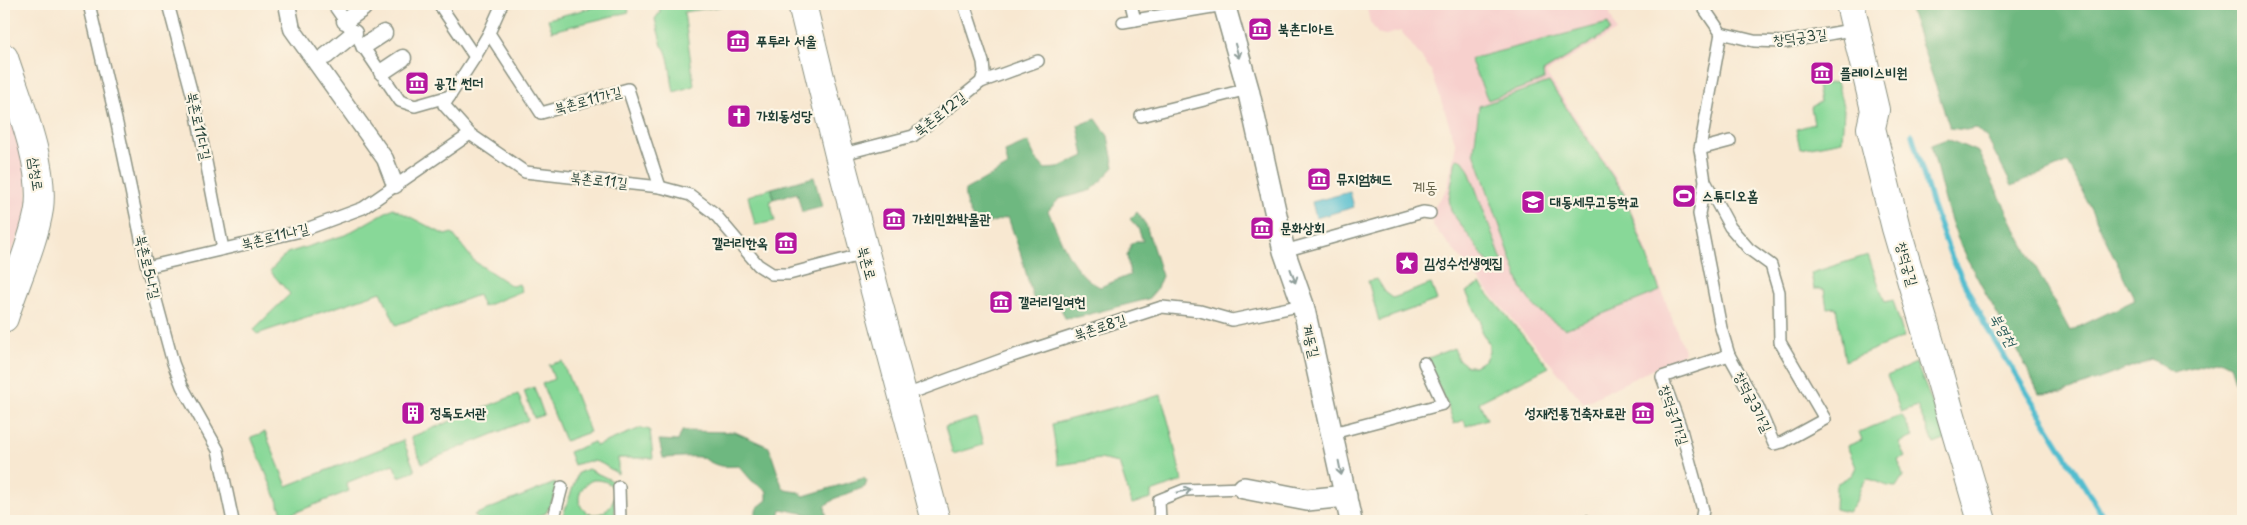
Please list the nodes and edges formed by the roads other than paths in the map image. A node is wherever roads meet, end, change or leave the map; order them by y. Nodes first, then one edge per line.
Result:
1 (89, 4) edge
2 (168, 4) edge
3 (332, 4) edge
4 (438, 4) edge
5 (502, 4) edge
6 (802, 4) edge
7 (964, 4) edge
8 (1131, 4) edge
9 (1224, 4) edge
10 (1701, 4) edge
11 (291, 5) edge
12 (363, 8) dead end
13 (1853, 16) edge
14 (349, 27) junction
15 (384, 33) dead end
16 (489, 33) junction
17 (1721, 33) junction
18 (364, 46) junction
19 (326, 56) dead end
20 (475, 57) junction
21 (4, 58) edge
22 (403, 58) dead end
23 (1038, 61) dead end
24 (382, 72) junction
25 (981, 82) junction
26 (1248, 88) junction
27 (450, 96) junction
28 (1141, 116) dead end
29 (470, 134) junction
30 (1730, 141) dead end
31 (1700, 149) junction
32 (839, 155) junction
33 (1705, 181) junction
34 (395, 185) junction
35 (660, 187) junction
36 (1430, 213) dead end
37 (223, 249) junction
38 (1284, 251) junction
39 (864, 254) junction
40 (147, 267) junction
41 (1304, 305) junction
42 (4, 318) edge
43 (1729, 356) junction
44 (1424, 363) dead end
45 (902, 396) junction
46 (1333, 433) junction
47 (562, 487) dead end
48 (618, 487) dead end
49 (1244, 488) joint
50 (1346, 496) junction
51 (233, 521) edge
52 (553, 521) edge
53 (620, 521) edge
54 (936, 521) edge
55 (1160, 521) edge
56 (1352, 521) edge
57 (1582, 521) edge
58 (1586, 521) edge
59 (1700, 521) edge
60 (1982, 521) edge

1 - 40 lane, 북촌로5나길
2 - 37 lane, 북촌로11다길
3 - 14 lane
4 - 20 lane
5 - 16 lane
6 - 32 street, 북촌로
7 - 25 lane
8 - 9 lane, 계동길
9 -> 26 street, 계동길
10 - 17 lane
11 - 34 street
12 - 14 street
13 - 17 lane, 창덕궁3길
13 - 60 street, 창덕궁길
14 - 18 lane
14 - 19 street
15 - 18 street
16 - 20 lane
16 - 35 lane, 북촌로11가길
17 - 31 lane, 창덕궁3가길
18 - 24 lane
20 - 27 lane
21 - 42 street, 삼청로
22 - 24 street
23 - 25 lane, 북촌로12길
24 - 27 lane
25 - 32 lane, 북촌로12길
26 - 28 lane
26 - 38 street, 계동길
27 - 29 lane, 북촌로11길
29 - 34 lane, 북촌로11나길
29 - 35 lane, 북촌로11길
30 - 31 lane
31 - 33 lane, 창덕궁3가길
32 - 39 street, 북촌로
33 - 43 lane, 창덕궁3가길
33 - 43 lane, 창덕궁3가길
34 - 37 lane, 북촌로11나길
35 - 39 lane, 북촌로11길
36 - 38 lane
37 - 40 lane, 북촌로11나길
38 -> 41 street, 계동길
39 - 45 street, 북촌로
40 - 51 lane, 북촌로5나길
41 - 45 lane, 북촌로8길
41 - 46 street, 계동길
43 - 59 lane, 창덕궁1가길
44 - 46 lane
45 - 54 street, 북촌로
46 -> 50 street, 계동길
47 - 52 lane
48 - 53 lane
49 - 50 street
55 -> 49 lane
50 - 56 street, 계동길
57 - 58 lane

